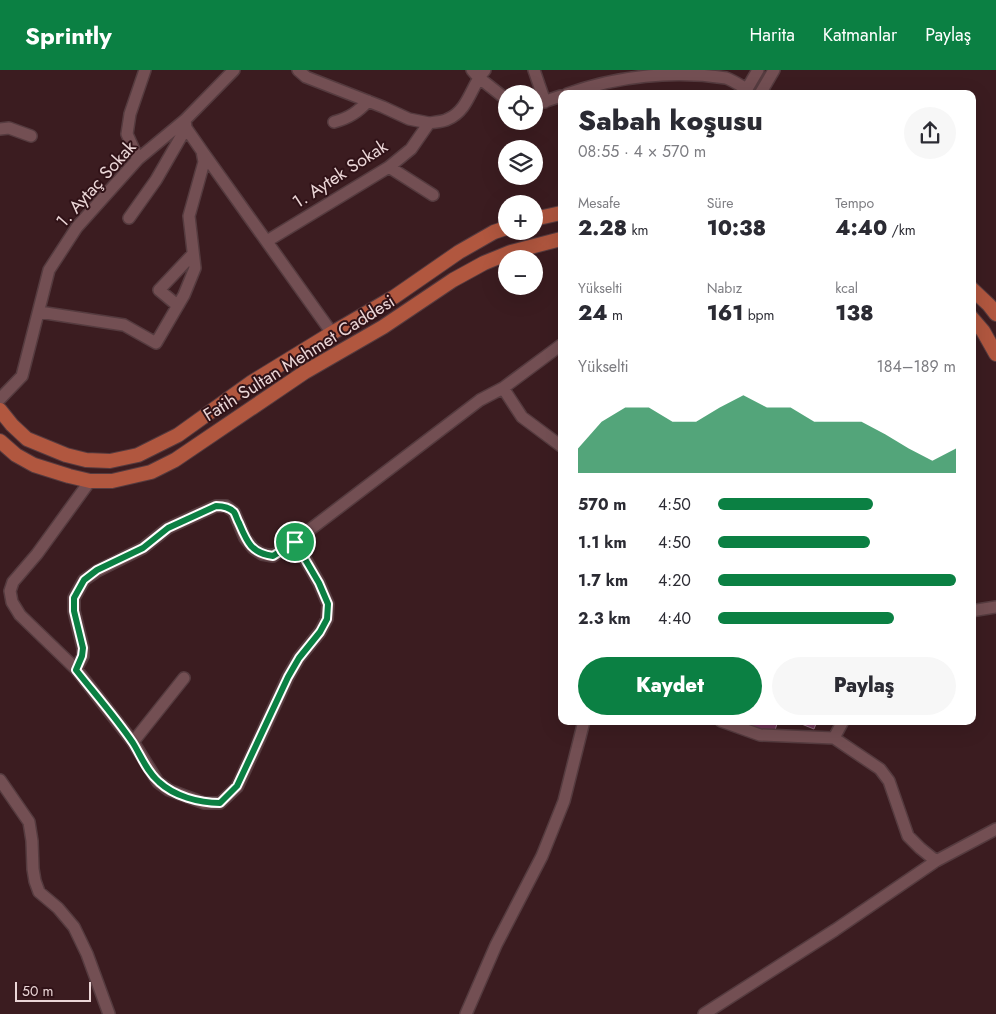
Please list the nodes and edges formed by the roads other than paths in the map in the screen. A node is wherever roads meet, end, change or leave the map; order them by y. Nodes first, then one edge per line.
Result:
1 (145, 70) edge
2 (234, 70) edge
3 (298, 70) edge
4 (534, 70) edge
5 (758, 70) edge
6 (774, 70) edge
7 (479, 72) edge
8 (628, 72) edge
9 (536, 85) edge
10 (578, 90) edge
11 (743, 90) edge
12 (747, 90) edge
13 (762, 90) edge
14 (498, 91) edge
15 (558, 97) edge
16 (368, 101) junction
17 (543, 103) edge
18 (334, 122) dead end
19 (429, 123) junction
20 (185, 124) junction
21 (0, 129) edge
22 (31, 136) dead end
23 (202, 151) junction
24 (138, 159) junction
25 (389, 167) junction
26 (433, 195) dead end
27 (558, 214) edge
28 (543, 217) edge
29 (129, 218) dead end
30 (498, 231) edge
31 (558, 240) edge
32 (267, 241) junction
33 (193, 254) junction
34 (976, 292) edge
35 (178, 306) junction
36 (39, 312) junction
37 (996, 314) edge
38 (976, 323) edge
39 (332, 333) junction
40 (558, 347) edge
41 (996, 354) edge
42 (504, 388) junction
43 (0, 399) edge
44 (0, 410) edge
45 (0, 441) edge
46 (558, 444) edge
47 (90, 481) junction
48 (295, 542) junction
49 (996, 607) edge
50 (976, 610) edge
51 (76, 670) junction
52 (184, 678) dead end
53 (583, 725) edge
54 (732, 725) edge
55 (841, 725) edge
56 (834, 738) junction
57 (133, 742) junction
58 (0, 780) edge
59 (5, 790) edge
60 (996, 829) edge
61 (936, 861) junction
62 (109, 1014) edge
63 (466, 1014) edge
64 (704, 1014) edge

1 - 24 street
2 - 20 street, 1. Aytaç Sokak
3 - 16 street
4 - 9 street
5 - 12 street
6 - 13 street
7 - 14 street
7 - 19 street
8 - 10 street
8 - 11 street
15 - 17 street
16 - 18 street
16 - 19 street
19 - 25 street, 1. Aytek Sokak
20 - 23 street
20 - 24 street, 1. Aytaç Sokak
20 - 29 street
21 - 22 street
23 - 32 street
23 - 33 street
24 - 36 street, 1. Aytaç Sokak
25 - 26 street
25 - 32 street, 1. Aytek Sokak
27 - 28 main road
30 - 39 main road, Fatih Sultan Mehmet Caddesi
31 - 47 main road, Fatih Sultan Mehmet Caddesi
32 - 39 street
33 - 35 street
33 - 35 street
34 - 37 main road
35 - 36 street
36 - 43 street, 1. Aytaç Sokak
38 - 41 main road
39 - 44 main road, Fatih Sultan Mehmet Caddesi
40 - 42 street
42 - 46 street
42 - 48 street
45 - 47 main road, Fatih Sultan Mehmet Caddesi
47 - 51 street
48 - 51 street
48 - 57 street
49 - 50 street
51 - 57 street
52 - 57 street
53 - 63 street
54 - 56 street
55 - 56 street
56 - 61 street
58 - 59 street
59 - 62 street
60 - 61 street
61 - 64 street

